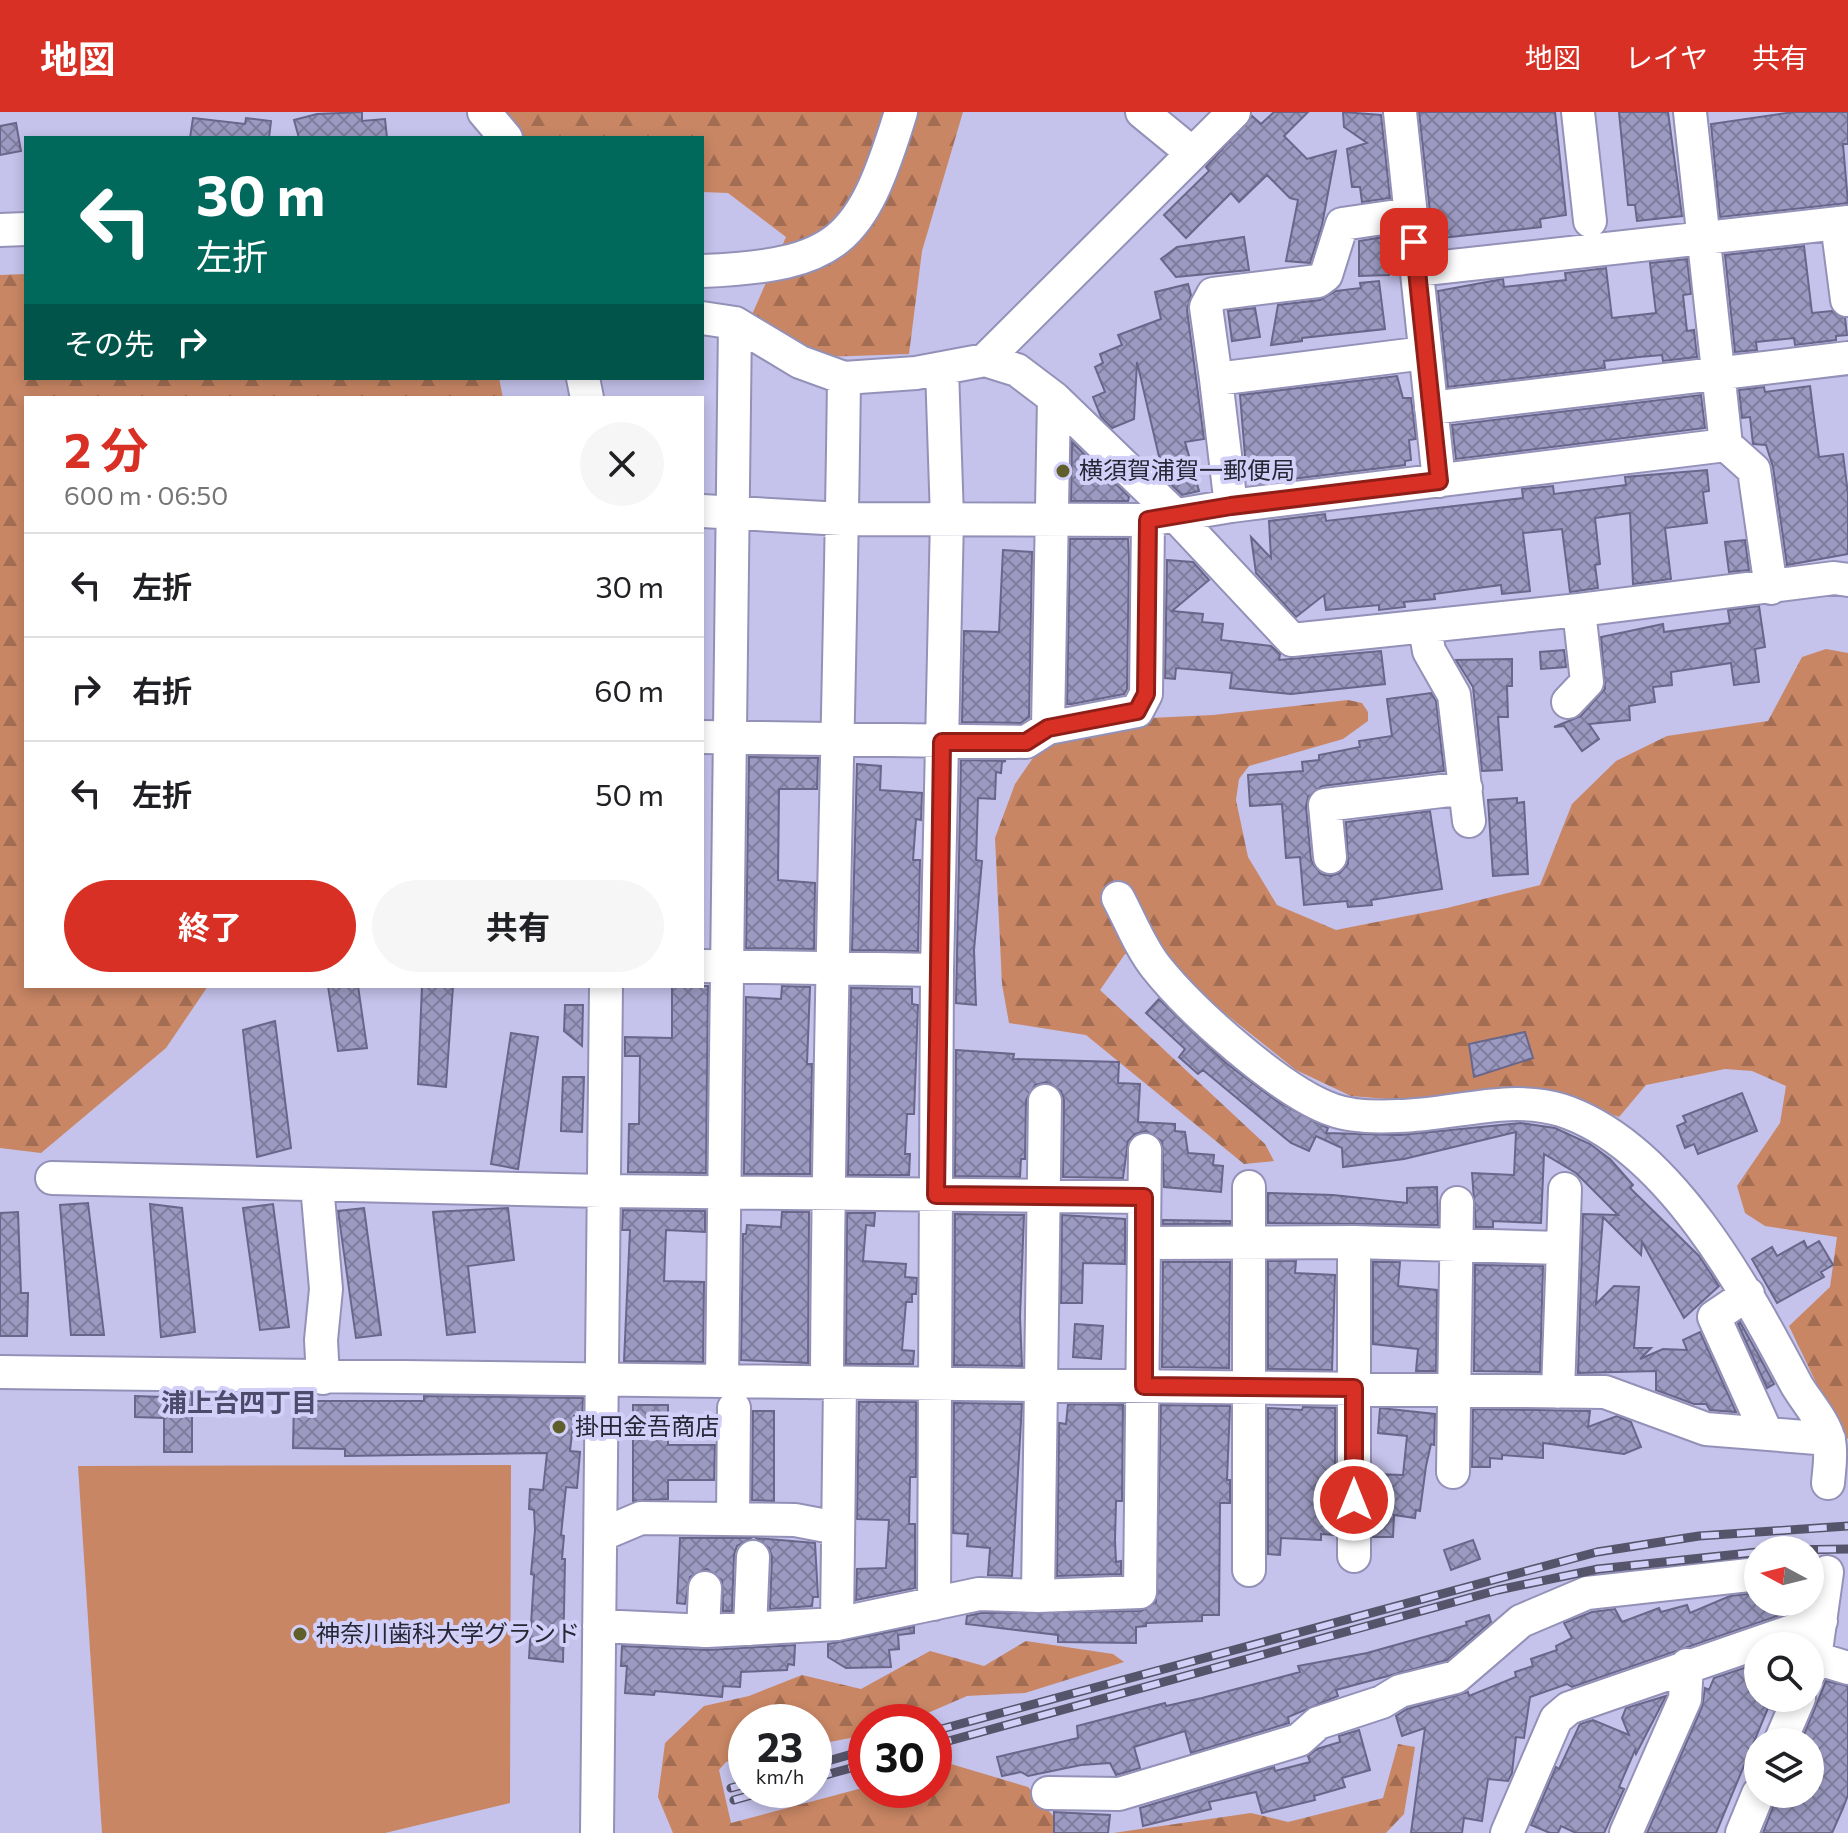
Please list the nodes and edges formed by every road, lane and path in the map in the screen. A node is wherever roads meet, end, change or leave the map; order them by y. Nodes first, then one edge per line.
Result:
1 (462, 112) edge
2 (484, 112) edge
3 (901, 112) edge
4 (1142, 112) edge
5 (1234, 112) edge
6 (1400, 112) edge
7 (1578, 112) edge
8 (1698, 113) edge
9 (475, 136) edge
10 (504, 136) edge
11 (1192, 153) junction
12 (1411, 214) junction
13 (1590, 221) dead end
14 (1843, 222) edge
15 (24, 229) edge
16 (0, 230) edge
17 (1704, 240) junction
18 (1416, 270) junction
19 (704, 271) edge
20 (1847, 300) edge
21 (704, 318) edge
22 (735, 323) junction
23 (1425, 353) junction
24 (1848, 358) edge
25 (985, 360) junction
26 (942, 369) junction
27 (1719, 374) junction
28 (844, 378) junction
29 (1216, 379) junction
30 (1054, 398) junction
31 (1431, 408) junction
32 (1726, 445) junction
33 (1439, 481) junction
34 (1231, 506) junction
35 (718, 512) edge
36 (1161, 517) junction
37 (947, 518) junction
38 (842, 519) junction
39 (1053, 519) junction
40 (1848, 580) edge
41 (1771, 588) junction
42 (1579, 610) junction
43 (1425, 628) junction
44 (1568, 702) dead end
45 (1048, 728) junction
46 (716, 737) edge
47 (840, 738) junction
48 (942, 742) junction
49 (1466, 788) junction
50 (1469, 821) dead end
51 (1330, 857) dead end
52 (1118, 898) dead end
53 (715, 966) edge
54 (830, 966) junction
55 (937, 970) junction
56 (606, 988) edge
57 (1045, 1101) dead end
58 (1145, 1150) dead end
59 (52, 1178) dead end
60 (317, 1185) junction
61 (1249, 1187) dead end
62 (1565, 1189) dead end
63 (603, 1191) junction
64 (724, 1192) junction
65 (827, 1193) junction
66 (936, 1195) junction
67 (1044, 1196) junction
68 (1144, 1197) junction
69 (1457, 1203) dead end
70 (1354, 1242) junction
71 (1144, 1243) junction
72 (1250, 1243) junction
73 (1456, 1245) junction
74 (1561, 1248) junction
75 (1748, 1294) junction
76 (0, 1372) edge
77 (323, 1378) junction
78 (602, 1380) junction
79 (833, 1382) junction
80 (934, 1384) junction
81 (1040, 1385) junction
82 (1144, 1386) junction
83 (1248, 1387) junction
84 (1354, 1388) junction
85 (1456, 1389) junction
86 (1558, 1392) junction
87 (728, 1394) junction
88 (1767, 1434) junction
89 (1829, 1439) junction
90 (1453, 1472) dead end
91 (1828, 1483) dead end
92 (733, 1519) junction
93 (837, 1528) junction
94 (603, 1534) junction
95 (1354, 1556) dead end
96 (753, 1557) dead end
97 (1249, 1570) dead end
98 (1828, 1572) edge
99 (1744, 1576) edge
100 (705, 1588) dead end
101 (1038, 1596) junction
102 (934, 1604) junction
103 (1821, 1621) junction
104 (837, 1624) junction
105 (599, 1626) junction
106 (750, 1629) junction
107 (703, 1631) junction
108 (1819, 1632) edge
109 (1687, 1665) junction
110 (1824, 1666) edge
111 (1848, 1668) edge
112 (1048, 1793) dead end
113 (1752, 1808) edge
114 (597, 1833) edge
115 (1507, 1833) edge
116 (1626, 1833) edge
117 (1742, 1833) edge

1 - 9 street
2 - 10 street
3 - 19 street
4 - 11 street
5 - 11 street
6 - 12 street
7 - 13 street
8 - 17 street
11 - 25 street
12 - 18 street
12 - 29 street
14 - 17 street
14 - 20 street
15 - 16 street
17 - 18 street
17 - 27 street
18 - 23 street
21 - 22 street
22 - 28 street
22 - 35 street
23 - 29 street
23 - 31 street
24 - 27 street
25 - 26 street
25 - 30 street
26 - 28 street
26 - 37 street
27 - 31 street
27 - 32 street
28 - 38 street
29 - 34 street
30 - 36 street
30 - 39 street
31 - 33 street
32 - 33 street
32 - 41 street
33 - 34 street
34 - 36 street
35 - 38 street
35 - 46 street
36 - 39 street
36 - 43 street
36 - 45 street
37 - 38 street
37 - 39 street
37 - 48 street
38 - 47 street
39 - 45 street
40 - 41 street
41 - 42 street
42 - 43 street
42 - 44 street
43 - 49 street
45 - 48 street
46 - 47 street
46 - 53 street
47 - 48 street
47 - 54 street
48 - 55 street
49 - 50 street
49 - 51 street
52 - 75 street
53 - 54 street
53 - 64 street
54 - 55 street
54 - 65 street
55 - 66 street
56 - 63 street
57 - 67 street
58 - 68 street
59 - 60 street
60 - 63 street
60 - 77 street
61 - 72 street
62 - 74 street
63 - 64 street
63 - 78 street
64 - 65 street
64 - 87 street
65 - 66 street
65 - 79 street
66 - 67 street
66 - 80 street
67 - 68 street
67 - 81 street
68 - 71 street
69 - 73 street
70 - 72 street
70 - 73 street
70 - 84 street
71 - 72 street
71 - 82 street
72 - 83 street
73 - 74 street
73 - 85 street
74 - 86 street
75 - 88 street
75 - 89 street
76 - 77 street
77 - 78 street
78 - 87 street
78 - 94 street
79 - 80 street
79 - 87 street
79 - 93 street
80 - 81 street
80 - 102 street
81 - 82 street
81 - 101 street
82 - 83 street
82 - 101 street
83 - 84 street
83 - 97 street
84 - 85 street
84 - 95 street
85 - 86 street
85 - 90 street
86 - 88 street
87 - 92 street
88 - 89 street
89 - 91 street
92 - 93 street
92 - 94 street
93 - 104 street
94 - 105 street
96 - 106 street
98 - 103 street
99 - 112 street
100 - 107 street
101 - 102 street
102 - 104 street
103 - 108 street
103 - 109 street
104 - 106 street
105 - 107 street
105 - 114 street
106 - 107 street
109 - 115 street
109 - 116 street
110 - 111 street
113 - 117 street

